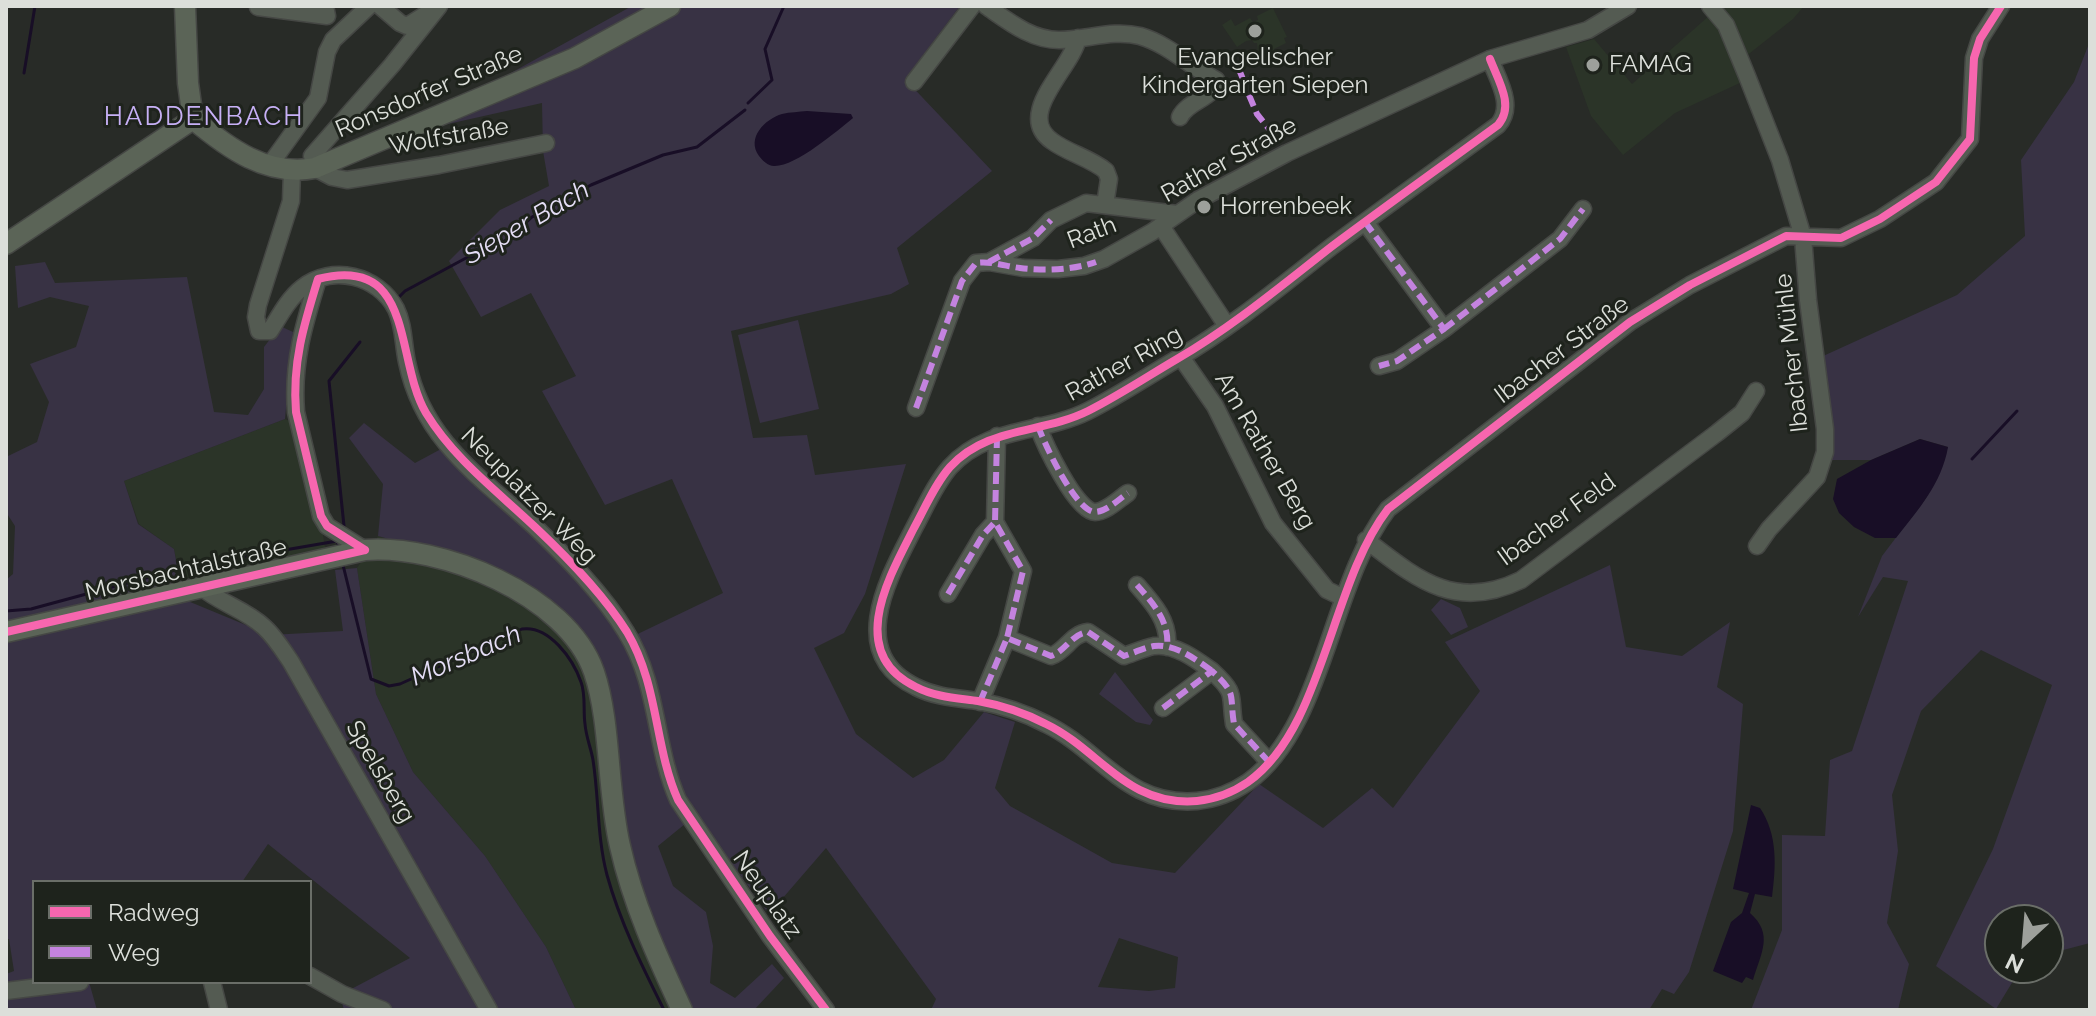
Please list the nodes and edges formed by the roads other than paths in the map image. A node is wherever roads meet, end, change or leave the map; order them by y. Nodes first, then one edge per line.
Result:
1 (185, 6) edge
2 (369, 6) edge
3 (380, 6) edge
4 (670, 6) edge
5 (972, 6) edge
6 (986, 6) edge
7 (1628, 6) edge
8 (1710, 6) edge
9 (2001, 6) edge
10 (258, 7) edge
11 (436, 10) edge
12 (326, 11) edge
13 (339, 33) junction
14 (1078, 38) junction
15 (1490, 59) junction
16 (914, 82) dead end
17 (1180, 117) dead end
18 (193, 119) junction
19 (546, 143) dead end
20 (269, 166) junction
21 (315, 168) junction
22 (292, 171) junction
23 (1105, 205) junction
24 (1583, 209) dead end
25 (1177, 214) junction
26 (1365, 222) junction
27 (1161, 226) junction
28 (1803, 237) junction
29 (6, 244) edge
30 (989, 262) junction
31 (318, 279) junction
32 (1227, 326) junction
33 (1444, 329) junction
34 (1181, 357) junction
35 (1379, 366) dead end
36 (1756, 391) dead end
37 (916, 408) dead end
38 (1038, 426) junction
39 (997, 436) junction
40 (1128, 493) dead end
41 (995, 522) junction
42 (1366, 540) junction
43 (1757, 546) dead end
44 (370, 550) junction
45 (1137, 585) dead end
46 (200, 586) junction
47 (948, 594) dead end
48 (1344, 598) junction
49 (6, 632) edge
50 (1007, 638) junction
51 (1167, 647) junction
52 (1212, 671) junction
53 (980, 702) junction
54 (1163, 708) dead end
55 (1269, 762) junction
56 (678, 800) joint
57 (312, 977) edge
58 (64, 984) edge
59 (212, 984) edge
60 (6, 991) edge
61 (219, 1010) edge
62 (383, 1010) edge
63 (489, 1010) edge
64 (682, 1010) edge
65 (826, 1010) edge

1 - 18 main road
2 - 13 street
3 - 11 street
4 - 21 main road, Ronsdorfer Straße
5 - 16 street
6 - 14 street
7 - 15 street, Rather Straße
8 - 28 street, Ibacher Mühle
9 - 28 street, Ibacher Straße
10 - 12 street
11 - 21 street
12 - 13 street
13 - 20 street
14 - 17 street
14 - 23 street, Rath
15 - 25 street, Rather Straße
15 - 26 street, Rather Ring
18 - 20 main road, Ronsdorfer Straße
18 - 29 main road
19 - 21 street, Wolfstraße
20 - 22 main road, Ronsdorfer Straße
21 - 22 main road, Ronsdorfer Straße
22 - 31 street
23 - 25 street, Rath
23 - 30 street, Rath
24 - 33 street
25 - 27 street, Rather Straße
26 - 32 street, Rather Ring
26 - 33 street
27 - 30 street, Rath
27 - 32 street
28 - 42 street, Ibacher Straße
28 - 43 street, Ibacher Mühle
30 - 37 street, Rath
31 - 44 street
31 - 56 street, Neuplatzer Weg
32 - 34 street, Rather Ring
33 - 35 street
34 - 38 street, Rather Ring
34 - 48 street, Am Rather Berg
36 - 42 street, Ibacher Feld
38 - 39 street, Rather Ring
38 - 40 street
39 - 41 street
39 - 53 street, Rather Ring
41 - 47 street
41 - 50 street
42 - 48 street, Ibacher Straße
44 - 46 main road, Morsbachtalstraße
44 - 64 main road, Morsbachtalstraße
45 - 51 street
46 - 49 main road, Morsbachtalstraße
46 - 63 street, Spelsberg
48 - 55 street, Ibacher Straße
50 - 51 street
50 - 53 street
51 - 52 street
52 - 54 street
52 - 55 street
53 - 55 street, Rather Ring
56 - 65 street, Neuplatz
57 - 62 street
58 - 60 street
59 - 61 street

